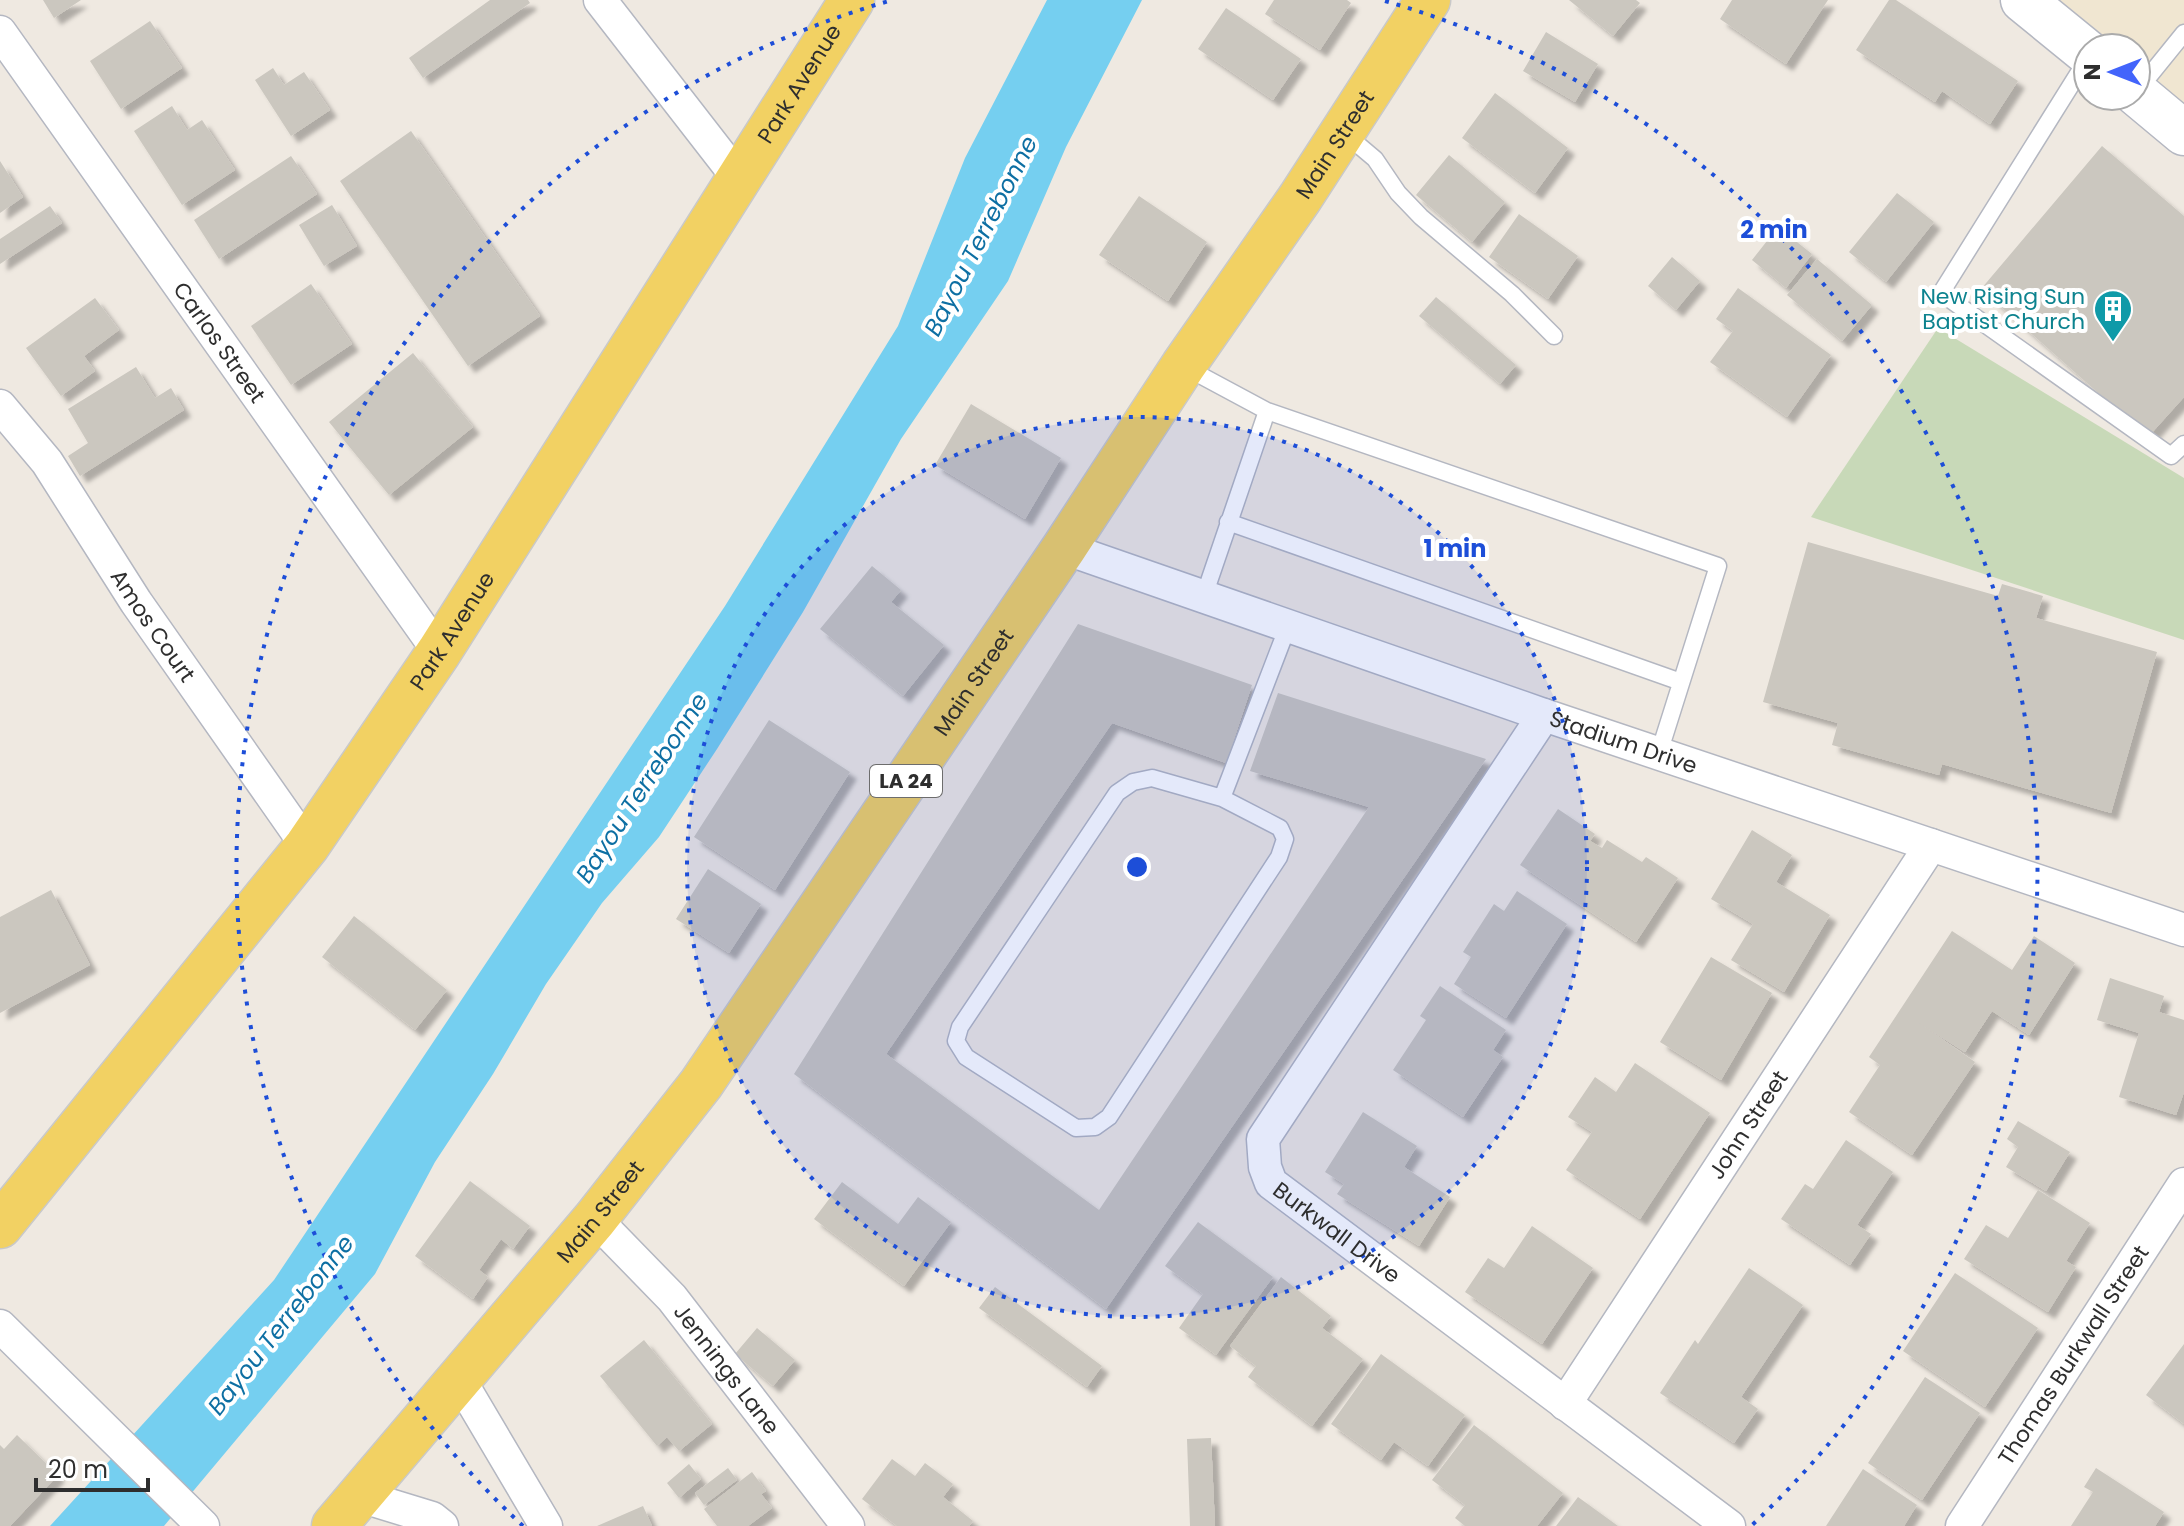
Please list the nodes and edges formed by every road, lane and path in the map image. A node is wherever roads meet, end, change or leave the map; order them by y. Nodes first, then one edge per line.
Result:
1 (600, 0) edge
2 (852, 0) edge
3 (1428, 0) edge
4 (2023, 0) edge
5 (0, 32) edge
6 (2184, 33) edge
7 (2072, 42) edge
8 (2152, 72) edge
9 (2072, 82) edge
10 (2152, 106) edge
11 (1341, 131) junction
12 (2184, 133) edge
13 (739, 179) junction
14 (1554, 336) dead end
15 (1183, 366) junction
16 (0, 406) edge
17 (1267, 411) junction
18 (2184, 444) edge
19 (1228, 522) junction
20 (1064, 548) junction
21 (1204, 596) junction
22 (1288, 626) junction
23 (439, 652) junction
24 (1681, 682) junction
25 (1544, 715) junction
26 (1659, 753) junction
27 (1222, 798) junction
28 (1931, 845) junction
29 (307, 846) junction
30 (2184, 930) edge
31 (2184, 1184) edge
32 (595, 1219) junction
33 (0, 1226) edge
34 (0, 1326) edge
35 (459, 1379) junction
36 (1565, 1404) junction
37 (347, 1511) edge
38 (203, 1526) edge
39 (442, 1526) edge
40 (546, 1526) edge
41 (848, 1526) edge
42 (1729, 1526) edge
43 (1962, 1526) edge

1 - 13 street
2 - 13 main road, Park Avenue
3 - 11 main road, Main Street / LA 24
4 - 7 street
5 - 23 street, Carlos Street
6 - 8 lane
9 - 18 lane
10 - 12 street
11 - 14 lane
11 - 15 main road, Main Street / LA 24
13 - 23 main road, Park Avenue
15 - 17 lane
15 - 20 main road, Main Street / LA 24
16 - 29 street, Amos Court
17 - 19 lane
17 - 24 lane
19 - 21 lane
19 - 24 lane
20 - 21 street, Stadium Drive
20 - 32 main road, Main Street / LA 24
21 - 22 street, Stadium Drive
22 - 25 street, Stadium Drive
22 - 27 lane
23 - 29 main road, Park Avenue
24 - 26 lane
25 - 26 street, Stadium Drive
25 - 36 street, Burkwall Drive
26 - 28 street, Stadium Drive
27 - 27 lane
28 - 30 street, Stadium Drive
28 - 36 street, John Street
29 - 33 main road, Park Avenue
31 - 43 street, Thomas Burkwall Street
32 - 35 main road, Main Street / LA 24
32 - 41 street, Jennings Lane
34 - 38 street
35 - 37 main road, Main Street / LA 24
35 - 40 street
36 - 42 street, Burkwall Drive
37 - 39 street

